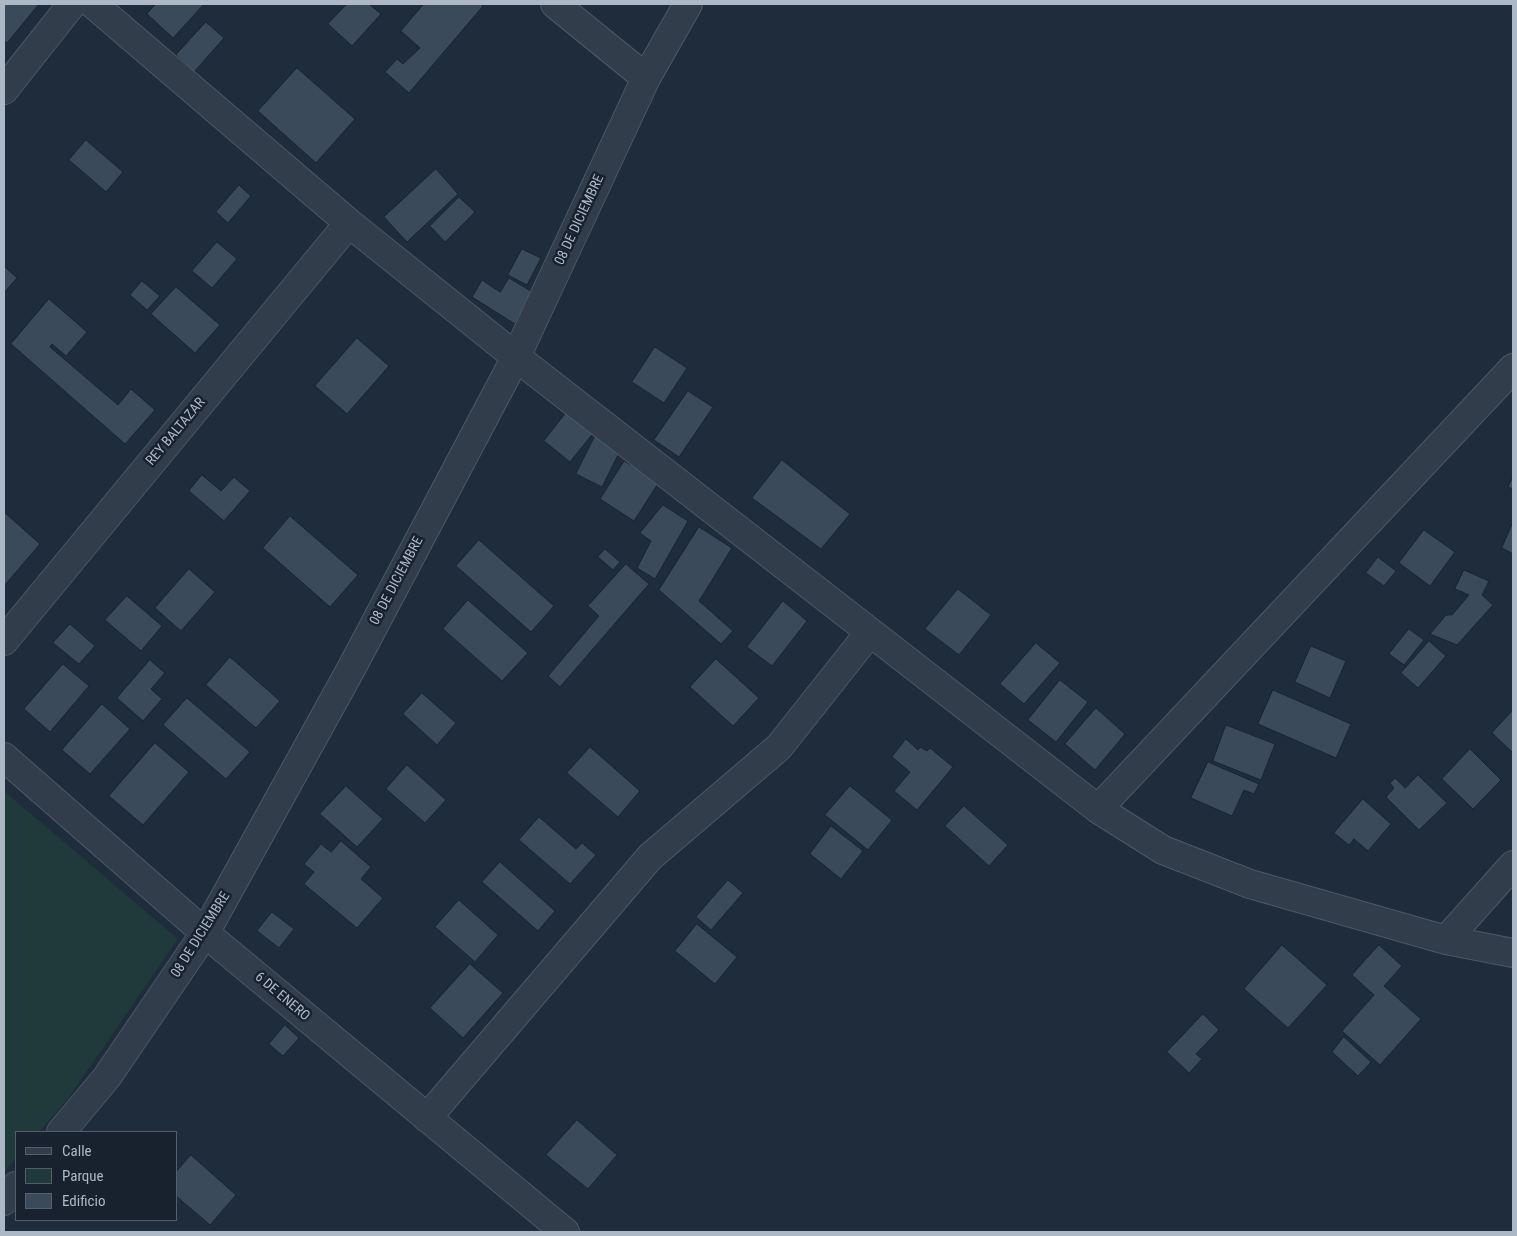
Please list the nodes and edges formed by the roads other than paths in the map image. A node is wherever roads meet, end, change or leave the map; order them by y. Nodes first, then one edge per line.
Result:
1 (72, 4) edge
2 (93, 4) edge
3 (555, 4) edge
4 (688, 4) edge
5 (646, 78) junction
6 (4, 90) edge
7 (348, 223) junction
8 (516, 357) junction
9 (1513, 368) edge
10 (870, 632) junction
11 (4, 641) edge
12 (4, 757) edge
13 (1098, 809) junction
14 (1513, 865) edge
15 (205, 933) junction
16 (1446, 940) junction
17 (1513, 953) edge
18 (427, 1118) junction
19 (62, 1131) edge
20 (15, 1187) edge
21 (4, 1201) edge
22 (565, 1232) edge

1 - 6 street
2 - 7 street
3 - 5 street
4 - 5 street, 08 DE DICIEMBRE
5 - 8 street, 08 DE DICIEMBRE
7 - 8 street
7 - 11 street, REY BALTAZAR
8 - 10 street
8 - 15 street, 08 DE DICIEMBRE
9 - 13 street
10 - 13 street
10 - 18 street
12 - 15 street, 6 DE ENERO
13 - 16 street
14 - 16 street
15 - 18 street, 6 DE ENERO
15 - 19 street, 08 DE DICIEMBRE
16 - 17 street
18 - 22 street, 6 DE ENERO
20 - 21 street

